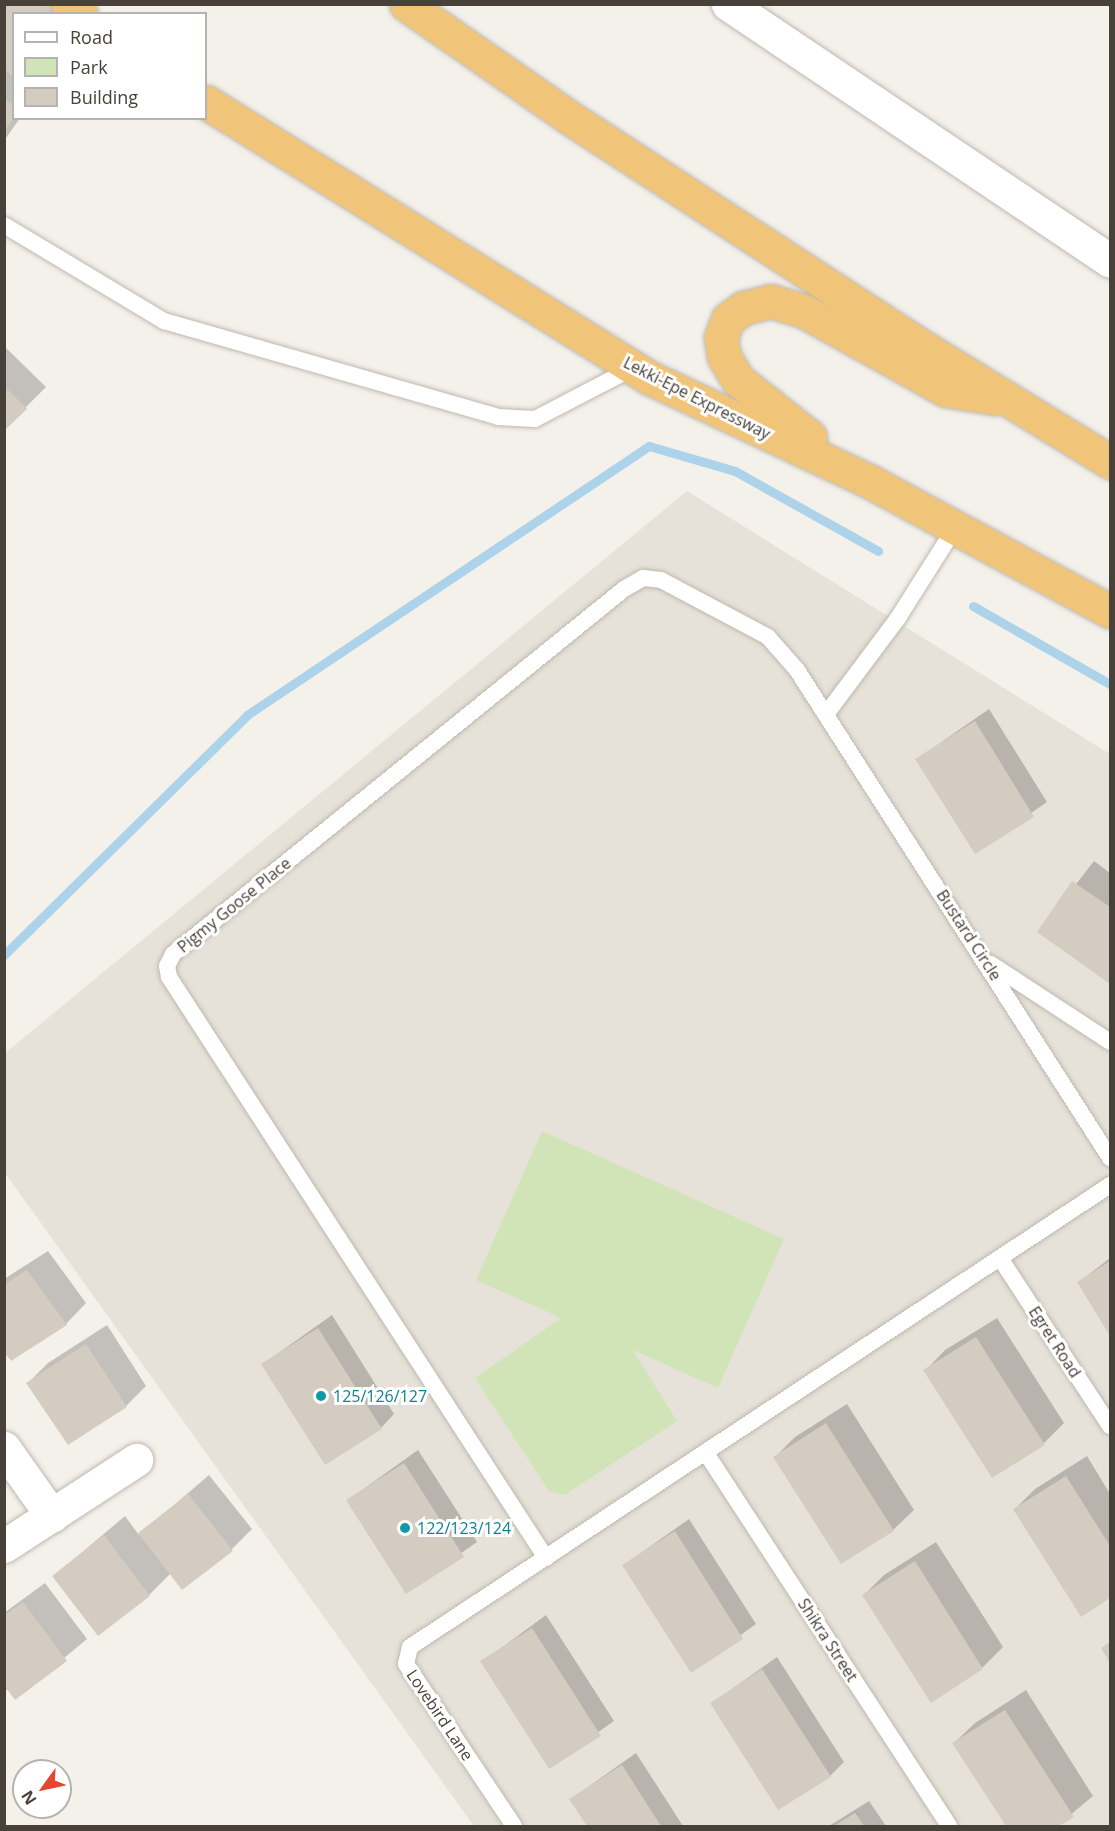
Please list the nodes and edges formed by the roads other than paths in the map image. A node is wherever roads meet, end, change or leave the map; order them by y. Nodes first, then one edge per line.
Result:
1 (406, 4) edge
2 (728, 4) edge
3 (207, 103) edge
4 (4, 225) edge
5 (1110, 261) edge
6 (633, 368) junction
7 (1008, 398) junction
8 (1110, 462) edge
9 (871, 482) junction
10 (955, 528) junction
11 (1110, 611) edge
12 (826, 713) junction
13 (986, 960) junction
14 (1110, 1042) edge
15 (1110, 1158) edge
16 (1110, 1185) edge
17 (1000, 1258) junction
18 (1110, 1426) edge
19 (4, 1448) edge
20 (706, 1453) junction
21 (136, 1460) dead end
22 (52, 1516) junction
23 (4, 1546) edge
24 (546, 1558) junction
25 (514, 1827) edge
26 (949, 1827) edge

1 - 7 highway
2 - 5 street
3 - 6 highway, Lekki-Epe Expressway
4 - 6 lane
6 - 9 highway, Lekki-Epe Expressway
7 - 8 highway
7 - 9 highway
9 - 10 highway, Lekki-Epe Expressway
10 - 11 highway, Lekki-Epe Expressway
10 - 12 lane
12 - 13 lane, Bustard Circle
12 - 24 lane, Pigmy Goose Place
13 - 14 lane
13 - 15 lane, Bustard Circle
16 - 17 lane
17 - 18 lane, Egret Road
17 - 20 lane
19 - 22 street
20 - 24 lane
20 - 26 lane, Shikra Street
21 - 22 street
22 - 23 street
24 - 25 lane, Lovebird Lane

